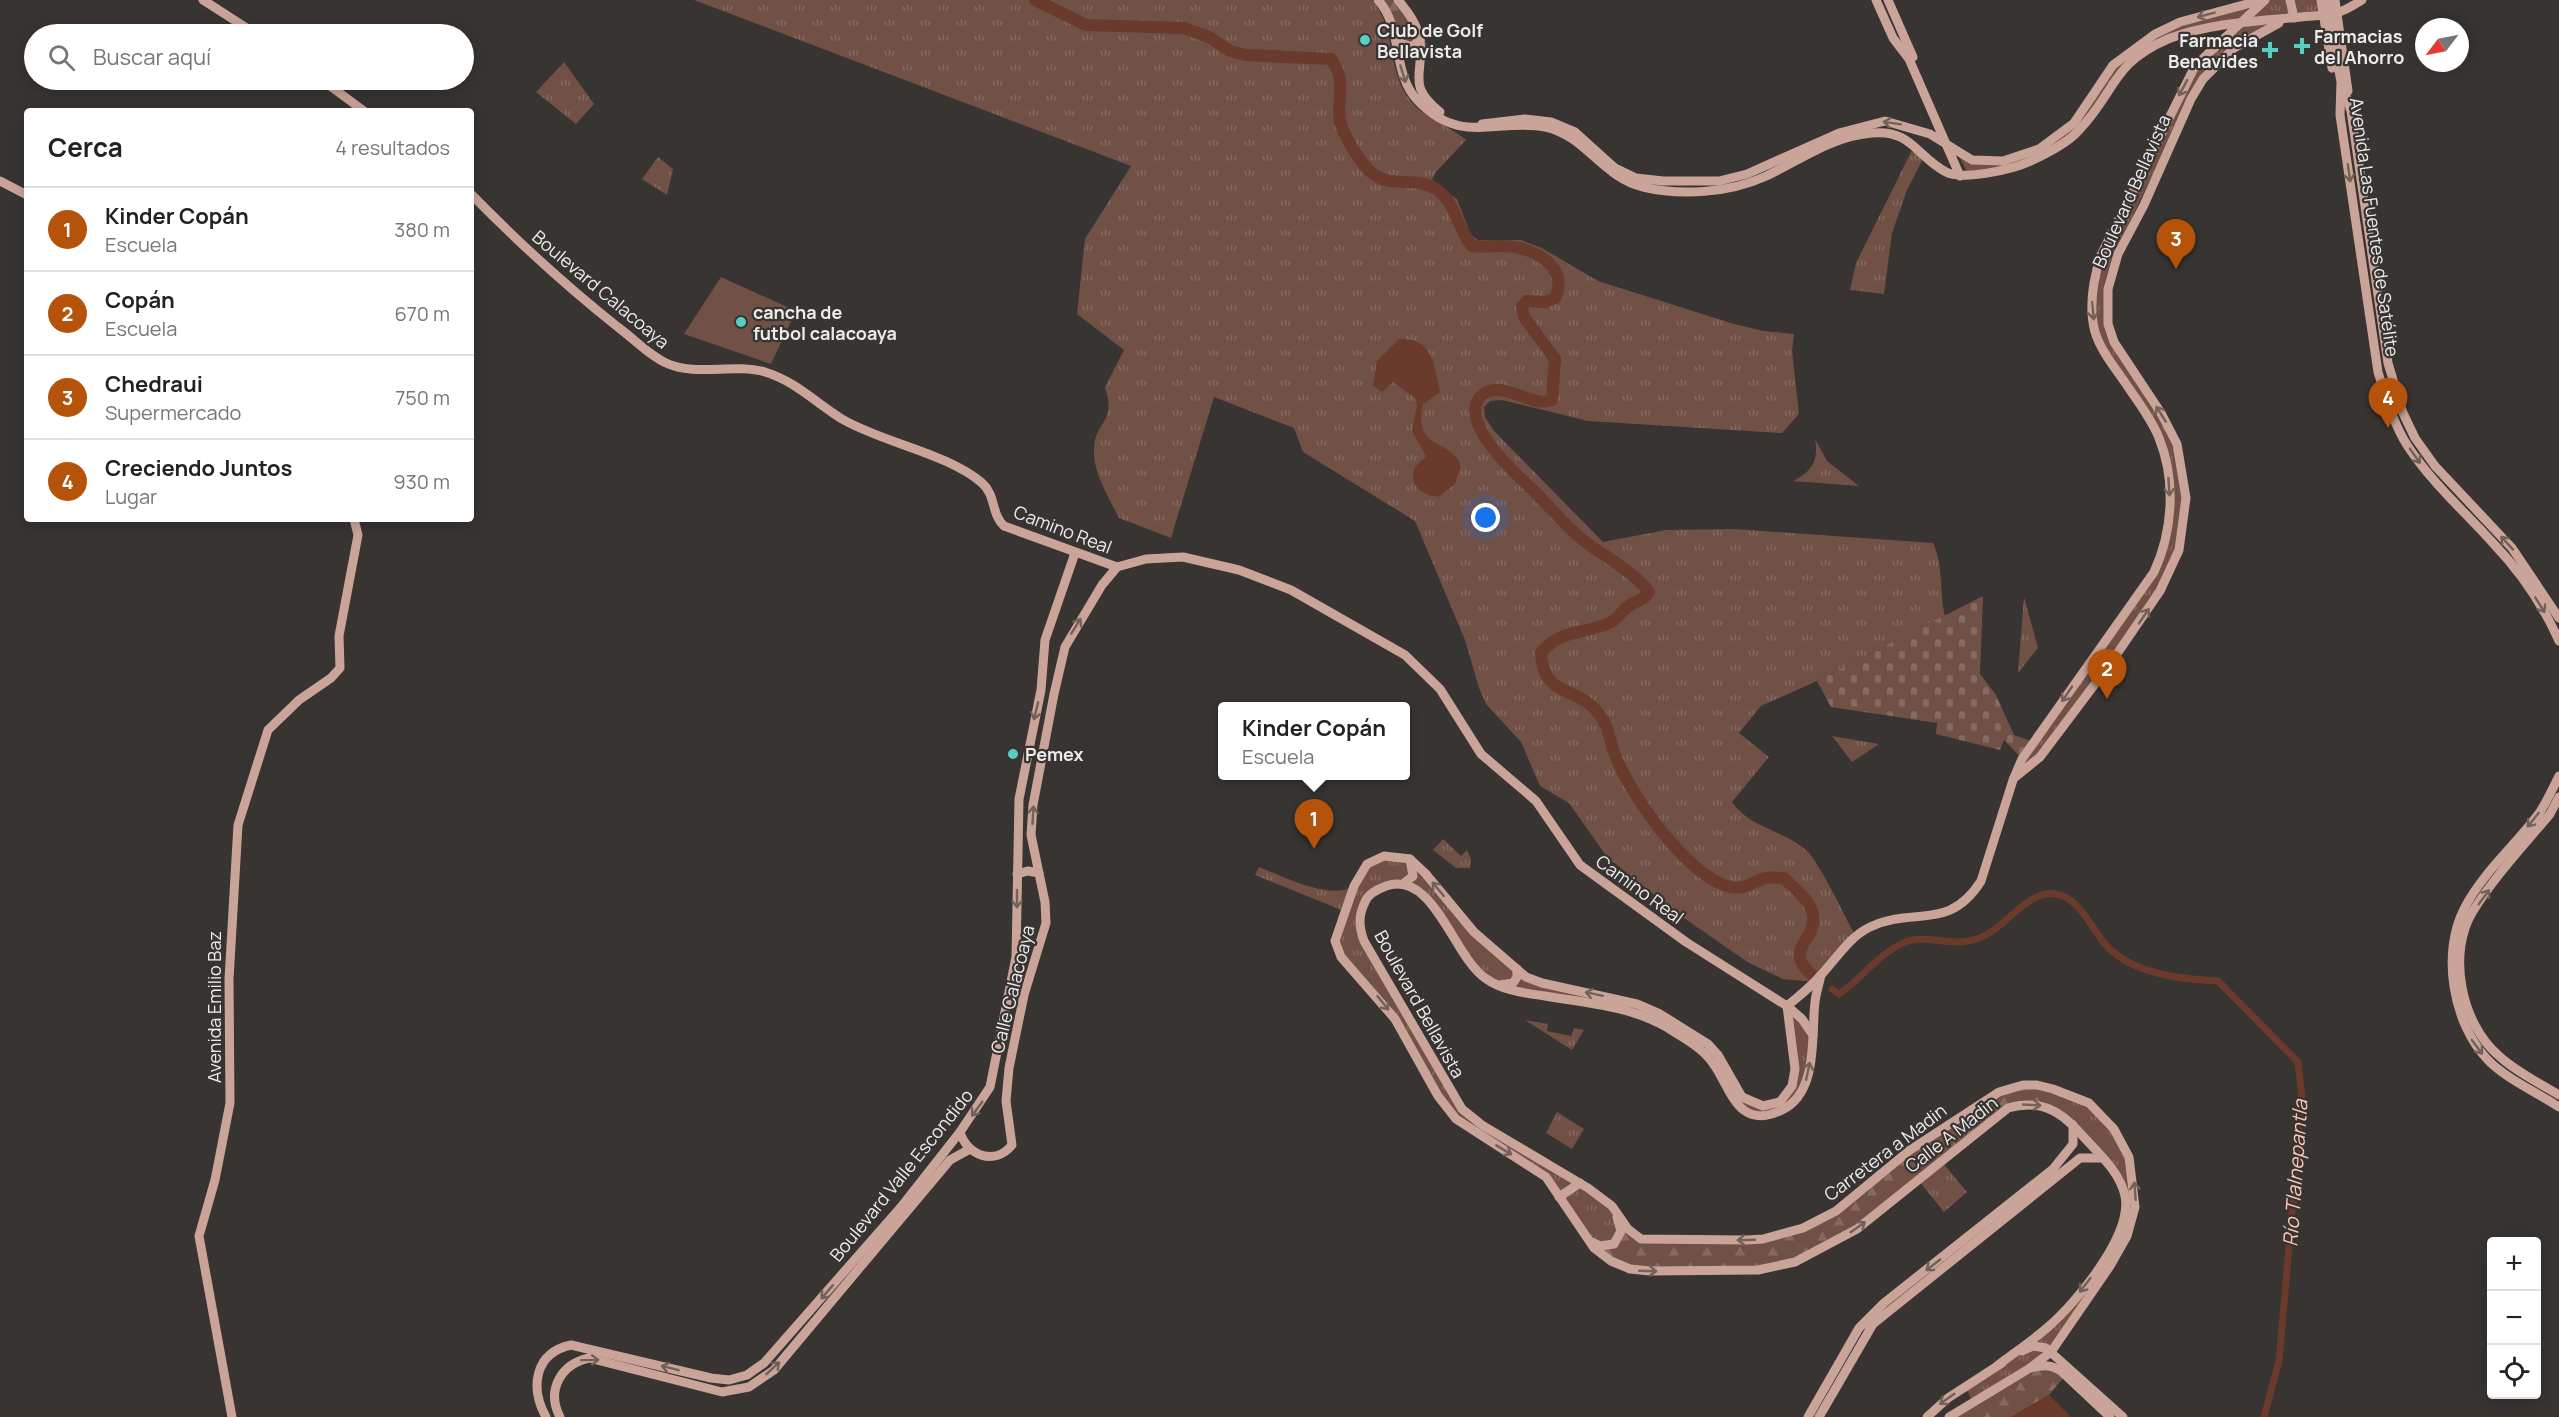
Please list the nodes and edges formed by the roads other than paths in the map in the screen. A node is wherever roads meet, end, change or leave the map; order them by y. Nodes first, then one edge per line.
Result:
1 (203, 0) edge
2 (1378, 0) edge
3 (1398, 0) edge
4 (1876, 0) edge
5 (1888, 0) edge
6 (2264, 0) edge
7 (2290, 0) edge
8 (2321, 0) edge
9 (2328, 0) edge
10 (2335, 0) edge
11 (2362, 0) edge
12 (2225, 9) junction
13 (2337, 13) junction
14 (2324, 15) junction
15 (2292, 18) junction
16 (240, 24) edge
17 (2236, 25) junction
18 (2223, 27) junction
19 (2327, 38) junction
20 (2341, 39) junction
21 (1420, 40) junction
22 (1397, 42) junction
23 (2341, 82) junction
24 (336, 90) edge
25 (360, 108) edge
26 (2351, 111) junction
27 (2340, 115) junction
28 (1919, 131) junction
29 (1914, 143) junction
30 (1946, 145) junction
31 (2151, 156) junction
32 (1964, 157) junction
33 (2164, 161) junction
34 (2145, 171) junction
35 (1963, 175) junction
36 (2158, 175) junction
37 (0, 181) edge
38 (24, 193) edge
39 (474, 197) edge
40 (2368, 220) junction
41 (2355, 222) junction
42 (2094, 277) junction
43 (2109, 280) junction
44 (2435, 466) junction
45 (2427, 473) junction
46 (999, 521) joint
47 (355, 522) edge
48 (1075, 553) junction
49 (1118, 567) junction
50 (2559, 618) edge
51 (2559, 641) edge
52 (1041, 690) junction
53 (1054, 694) junction
54 (2559, 776) edge
55 (2013, 780) junction
56 (2559, 797) edge
57 (1410, 859) junction
58 (2503, 863) junction
59 (1039, 873) junction
60 (1017, 874) junction
61 (1403, 884) junction
62 (1477, 934) junction
63 (1462, 951) junction
64 (1016, 957) junction
65 (1034, 959) junction
66 (1517, 969) junction
67 (1380, 970) junction
68 (1820, 977) junction
69 (1364, 982) junction
70 (1497, 985) junction
71 (1786, 1006) junction
72 (1812, 1040) junction
73 (1792, 1047) junction
74 (990, 1087) junction
75 (1006, 1090) junction
76 (2559, 1095) edge
77 (2073, 1096) junction
78 (2559, 1107) edge
79 (2060, 1113) junction
80 (2073, 1125) junction
81 (960, 1132) junction
82 (970, 1149) junction
83 (2129, 1157) junction
84 (2103, 1158) junction
85 (2111, 1167) junction
86 (1580, 1184) junction
87 (1559, 1197) junction
88 (1614, 1209) junction
89 (1803, 1228) joint
90 (1590, 1241) junction
91 (1808, 1256) joint
92 (562, 1347) junction
93 (1853, 1348) junction
94 (2051, 1352) junction
95 (571, 1364) junction
96 (1997, 1366) junction
97 (2030, 1368) junction
98 (535, 1383) junction
99 (1965, 1387) junction
100 (554, 1393) junction
101 (1973, 1402) junction
102 (232, 1417) edge
103 (546, 1417) edge
104 (560, 1417) edge
105 (1808, 1417) edge
106 (1819, 1417) edge
107 (1927, 1417) edge
108 (1949, 1417) edge
109 (2110, 1417) edge
110 (2123, 1417) edge

1 - 16 street
2 - 22 street
3 - 21 street
4 - 30 street
5 - 32 street
6 - 12 street
6 - 17 street, Boulevard Bellavista
7 - 15 street
8 - 14 street
9 - 13 street
9 - 23 street, Avenida Las Fuentes de Satélite, bridge
10 - 13 street
11 - 13 street
12 - 18 street
12 -> 32 street
13 - 14 street
13 - 20 street
14 - 15 street
14 - 19 street
15 - 17 street
15 - 19 street
15 - 33 street, Boulevard Bellavista
17 - 18 street
17 -> 31 street, Boulevard Bellavista
18 - 35 street
19 - 20 street
19 - 27 street
20 - 26 street
21 - 22 street
28 -> 21 street
22 -> 29 street
23 - 26 street, Avenida Las Fuentes de Satélite
23 - 27 street, Avenida Las Fuentes de Satélite
24 - 25 street
26 - 40 street, Avenida Las Fuentes de Satélite
27 -> 41 street, Avenida Las Fuentes de Satélite
28 - 29 street
28 - 30 street
29 - 35 street
30 - 32 street
30 - 35 street
31 - 33 street
31 - 34 street, Boulevard Bellavista
32 - 35 street
33 - 36 street, Boulevard Bellavista
34 - 36 street
34 - 42 street, Boulevard Bellavista
36 - 43 street, Boulevard Bellavista
37 - 38 street
39 - 46 street, Boulevard Calacoaya
40 - 41 street
40 - 44 street, Avenida Las Fuentes de Satélite
41 -> 45 street, Avenida Las Fuentes de Satélite
42 - 43 street
42 -> 55 street, Boulevard Bellavista
55 -> 43 street, Boulevard Bellavista
44 - 45 street
50 -> 44 street, Avenida Las Fuentes de Satélite
45 -> 51 street, Avenida Las Fuentes de Satélite
46 - 48 street, Camino Real
47 - 102 street, Avenida Emilio Baz
48 - 49 street, Camino Real
48 - 52 street, Boulevard Valle Escondido
53 -> 49 street, Calle Calacoaya
49 - 71 street, Camino Real
52 - 53 street
52 -> 60 street, Boulevard Valle Escondido
59 -> 53 street, Calle Calacoaya
54 -> 58 street
55 - 68 street, Boulevard Bellavista
56 - 58 street
57 - 61 street
62 -> 57 street
57 - 69 street, Boulevard Bellavista
76 -> 58 street
58 -> 78 street
59 - 60 street
59 - 65 street, Calle Calacoaya
60 -> 64 street, Boulevard Valle Escondido
61 - 63 street, Boulevard Bellavista
61 - 67 street, Boulevard Bellavista
62 - 63 street
62 - 66 street
63 - 70 street, Boulevard Bellavista
64 - 65 street
64 - 74 street, Boulevard Valle Escondido
65 - 75 street, Calle Calacoaya
66 - 70 street
73 -> 66 street
67 - 69 street
67 - 86 street, Boulevard Bellavista
68 - 71 street, Boulevard Bellavista
68 - 72 street, Boulevard Bellavista
69 -> 87 street, Boulevard Bellavista
70 -> 72 street, Boulevard Bellavista
71 - 72 street, Camino Real
71 - 73 street
72 - 73 street
74 - 75 street
74 -> 81 street, Boulevard Valle Escondido
75 - 82 street, Calle Calacoaya
77 - 79 street
77 - 83 street, Carretera a Madin
77 - 89 street, Carretera a Madin
79 - 80 street, Calle A Madin
91 -> 79 street, Calle A Madin
80 - 84 street, Calle A Madin
80 -> 93 street
81 - 82 street
81 -> 92 street, Boulevard Valle Escondido
95 -> 82 street, Boulevard Valle Escondido
83 - 85 street
94 -> 83 street, Carretera a Madin
84 - 85 street, Calle A Madin
84 - 93 street
85 -> 96 street, Calle A Madin
86 - 87 street
86 - 88 street, Boulevard Bellavista
87 - 90 street, Boulevard Bellavista
89 -> 88 street, Boulevard Bellavista
88 - 90 street
90 -> 91 street, Boulevard Bellavista
92 - 95 street
92 - 98 street
93 - 105 street
93 - 106 street
94 - 96 street
94 - 97 street
94 - 110 street
95 - 100 street
96 - 99 street
97 - 101 street
97 - 109 street
98 - 100 street
98 - 103 street
99 - 101 street
99 -> 107 street
100 - 104 street
101 - 108 street

